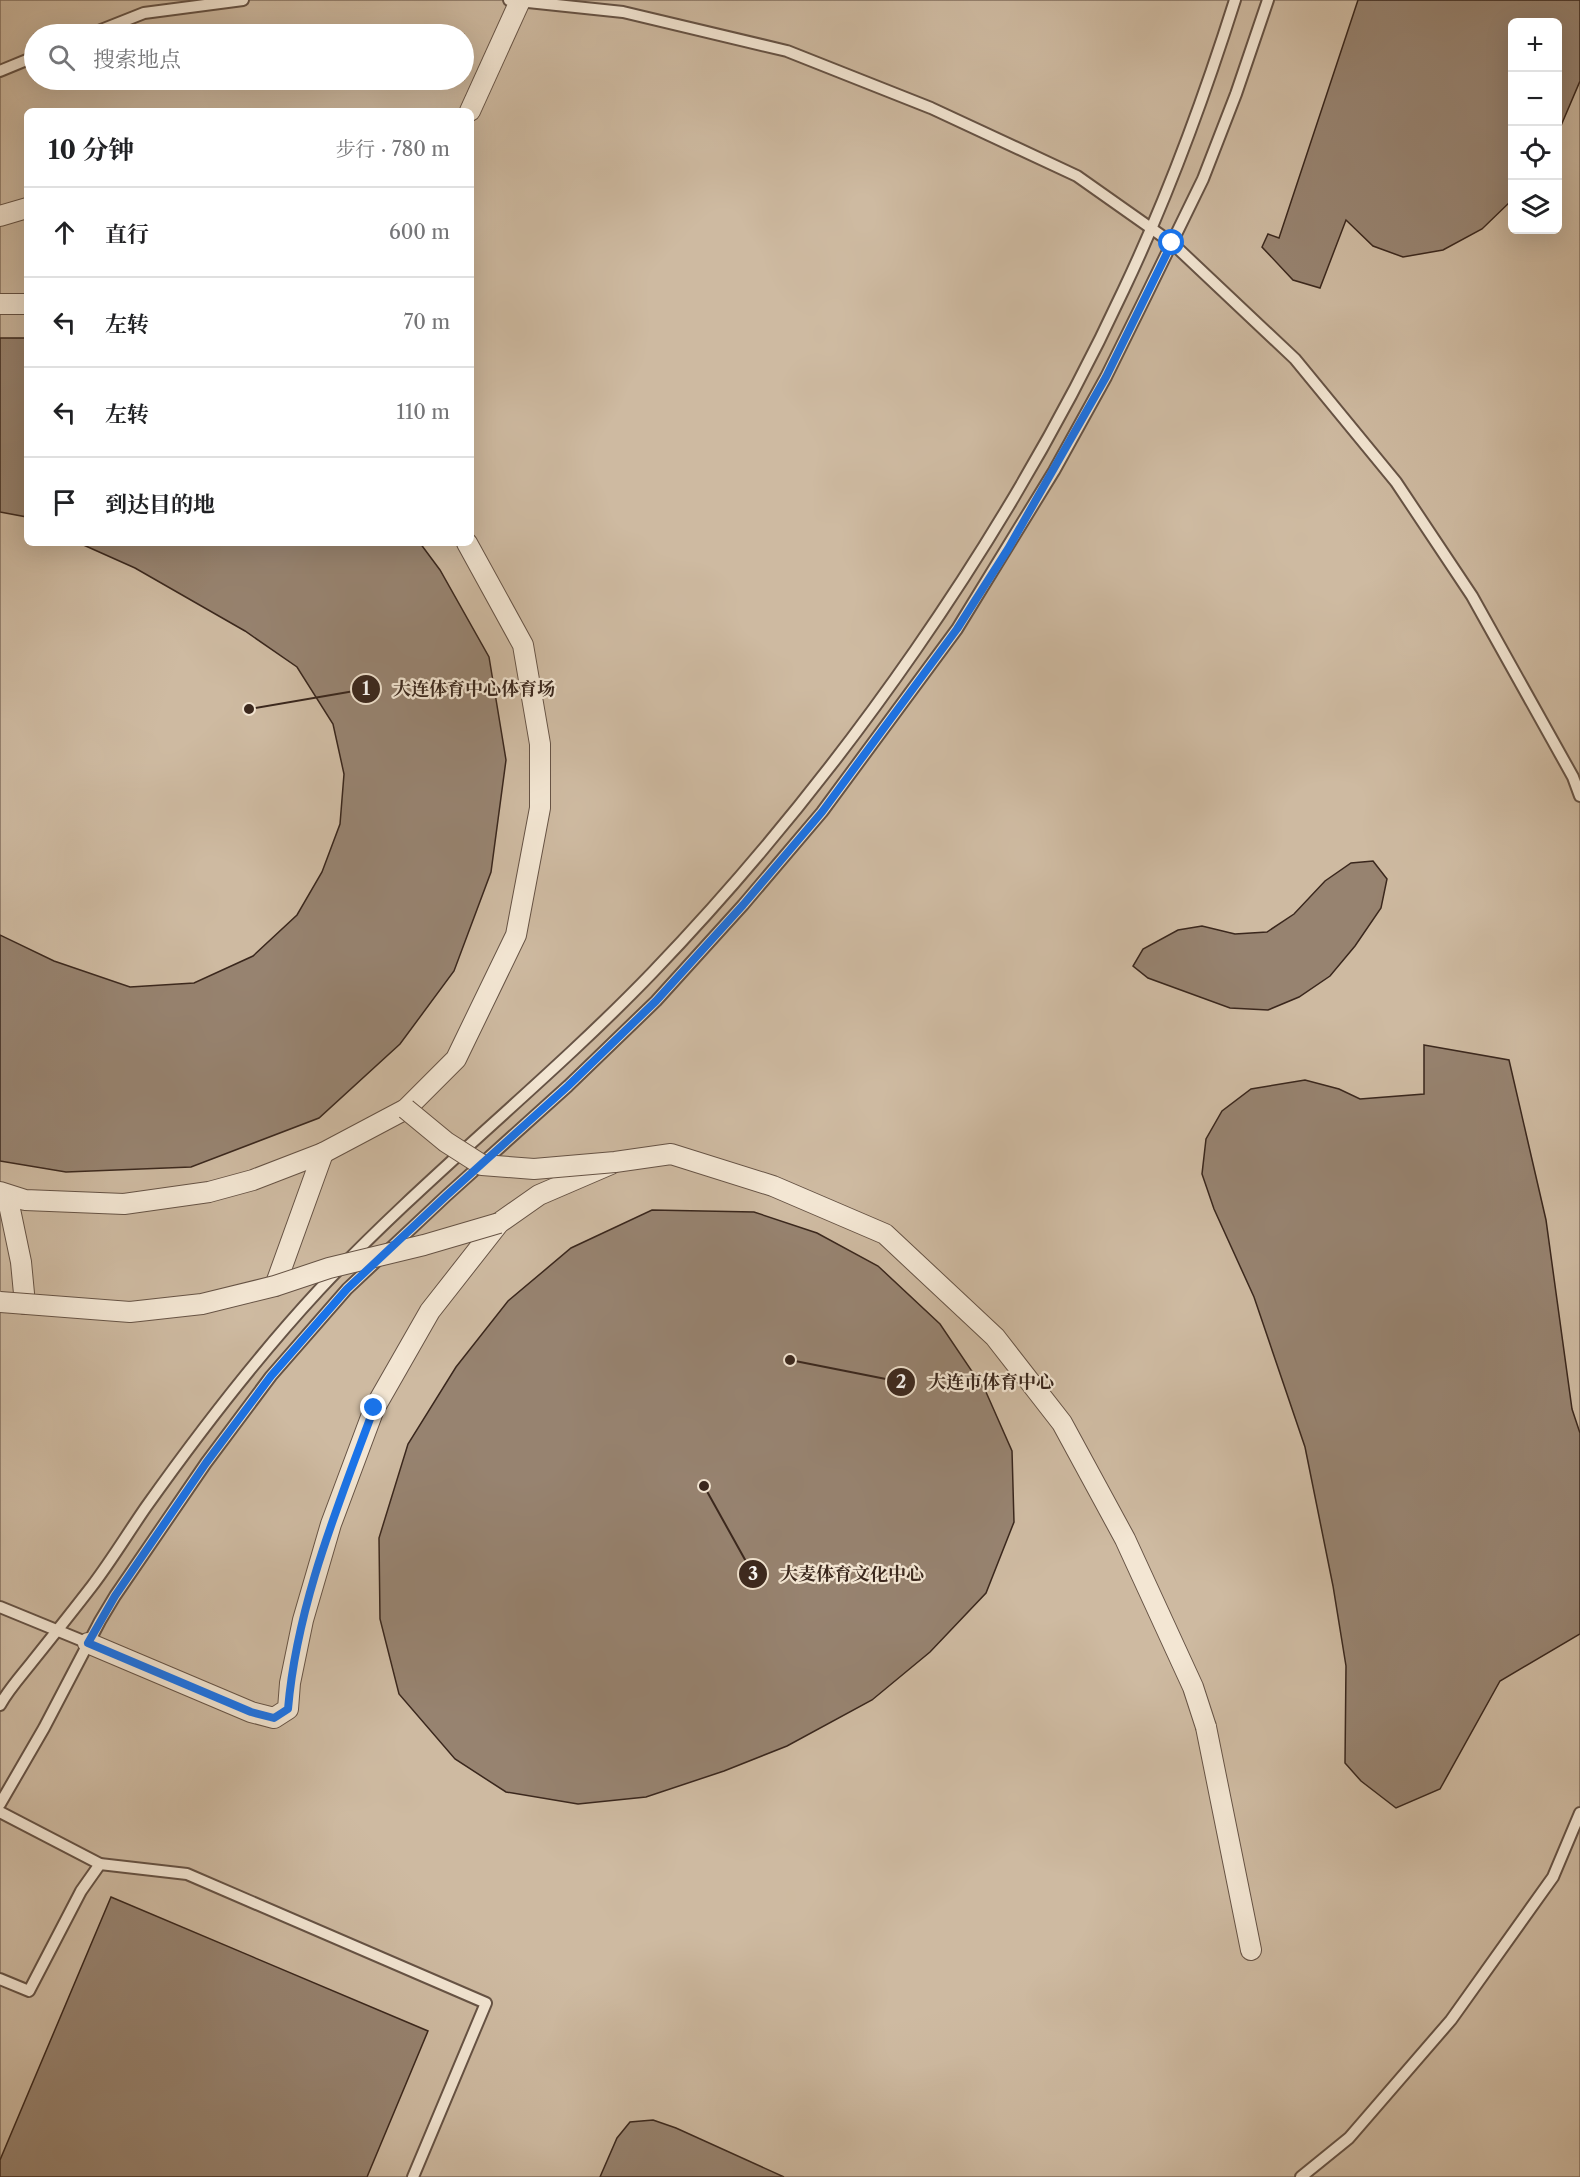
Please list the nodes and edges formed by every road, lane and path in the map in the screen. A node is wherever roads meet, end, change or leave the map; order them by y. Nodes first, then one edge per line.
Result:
1 (243, 0) edge
2 (1235, 0) edge
3 (1268, 0) edge
4 (514, 1) edge
5 (116, 24) edge
6 (24, 61) edge
7 (0, 71) edge
8 (471, 108) edge
9 (24, 209) edge
10 (0, 216) edge
11 (1150, 228) junction
12 (1172, 243) junction
13 (0, 304) edge
14 (24, 304) edge
15 (469, 546) edge
16 (1580, 796) edge
17 (406, 1109) junction
18 (323, 1153) junction
19 (615, 1162) junction
20 (4, 1193) edge
21 (499, 1223) junction
22 (275, 1286) junction
23 (0, 1302) edge
24 (25, 1304) junction
25 (0, 1607) edge
26 (57, 1630) junction
27 (88, 1643) junction
28 (0, 1705) edge
29 (0, 1804) edge
30 (0, 1812) edge
31 (1580, 1813) edge
32 (100, 1863) junction
33 (1251, 1950) dead end
34 (0, 1979) edge
35 (413, 2177) edge
36 (1301, 2177) edge

1 - 5 lane
2 - 11 lane
3 - 12 lane
4 - 8 street
4 - 11 lane
6 - 7 lane
9 - 10 street
11 - 12 lane
11 - 26 lane
12 - 16 lane
12 - 27 lane
13 - 14 street
15 - 17 street
17 - 18 street
17 - 19 street, bridge
18 - 20 street
18 - 22 street
19 - 21 street, bridge
19 - 33 street, bridge
20 - 24 street
21 - 22 street, bridge
21 - 27 street
22 - 24 street, bridge
23 - 24 street, bridge
25 - 26 lane
26 - 27 lane
26 - 28 lane
27 - 29 lane
30 - 32 lane
31 - 36 lane
32 - 34 lane
32 - 35 lane

